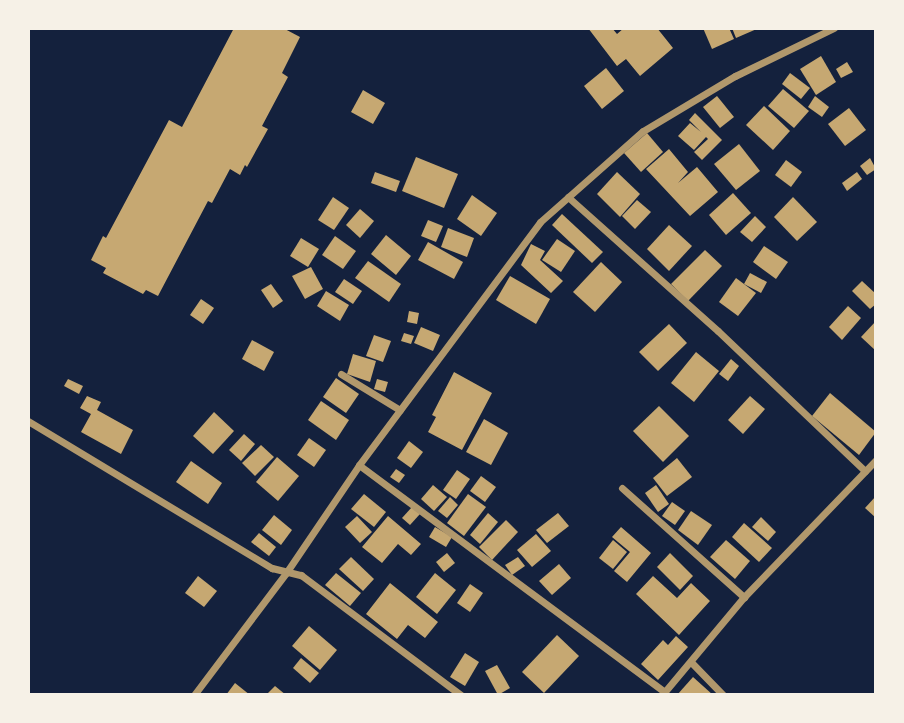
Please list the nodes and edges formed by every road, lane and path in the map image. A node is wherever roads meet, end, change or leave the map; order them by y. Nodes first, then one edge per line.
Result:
1 (834, 28) edge
2 (568, 197) junction
3 (341, 374) dead end
4 (400, 410) junction
5 (28, 421) edge
6 (876, 460) edge
7 (359, 465) junction
8 (865, 471) junction
9 (622, 488) dead end
10 (286, 573) junction
11 (744, 597) junction
12 (691, 662) junction
13 (663, 693) edge
14 (194, 695) edge
15 (461, 695) edge
16 (723, 695) edge

1 - 2 street
2 - 4 street
2 - 8 street
3 - 4 street
4 - 7 street
5 - 10 street
6 - 8 street
7 - 10 street
7 - 13 street
8 - 11 street
9 - 11 street
10 - 14 street
10 - 15 street
11 - 12 street
12 - 13 street
12 - 16 street

